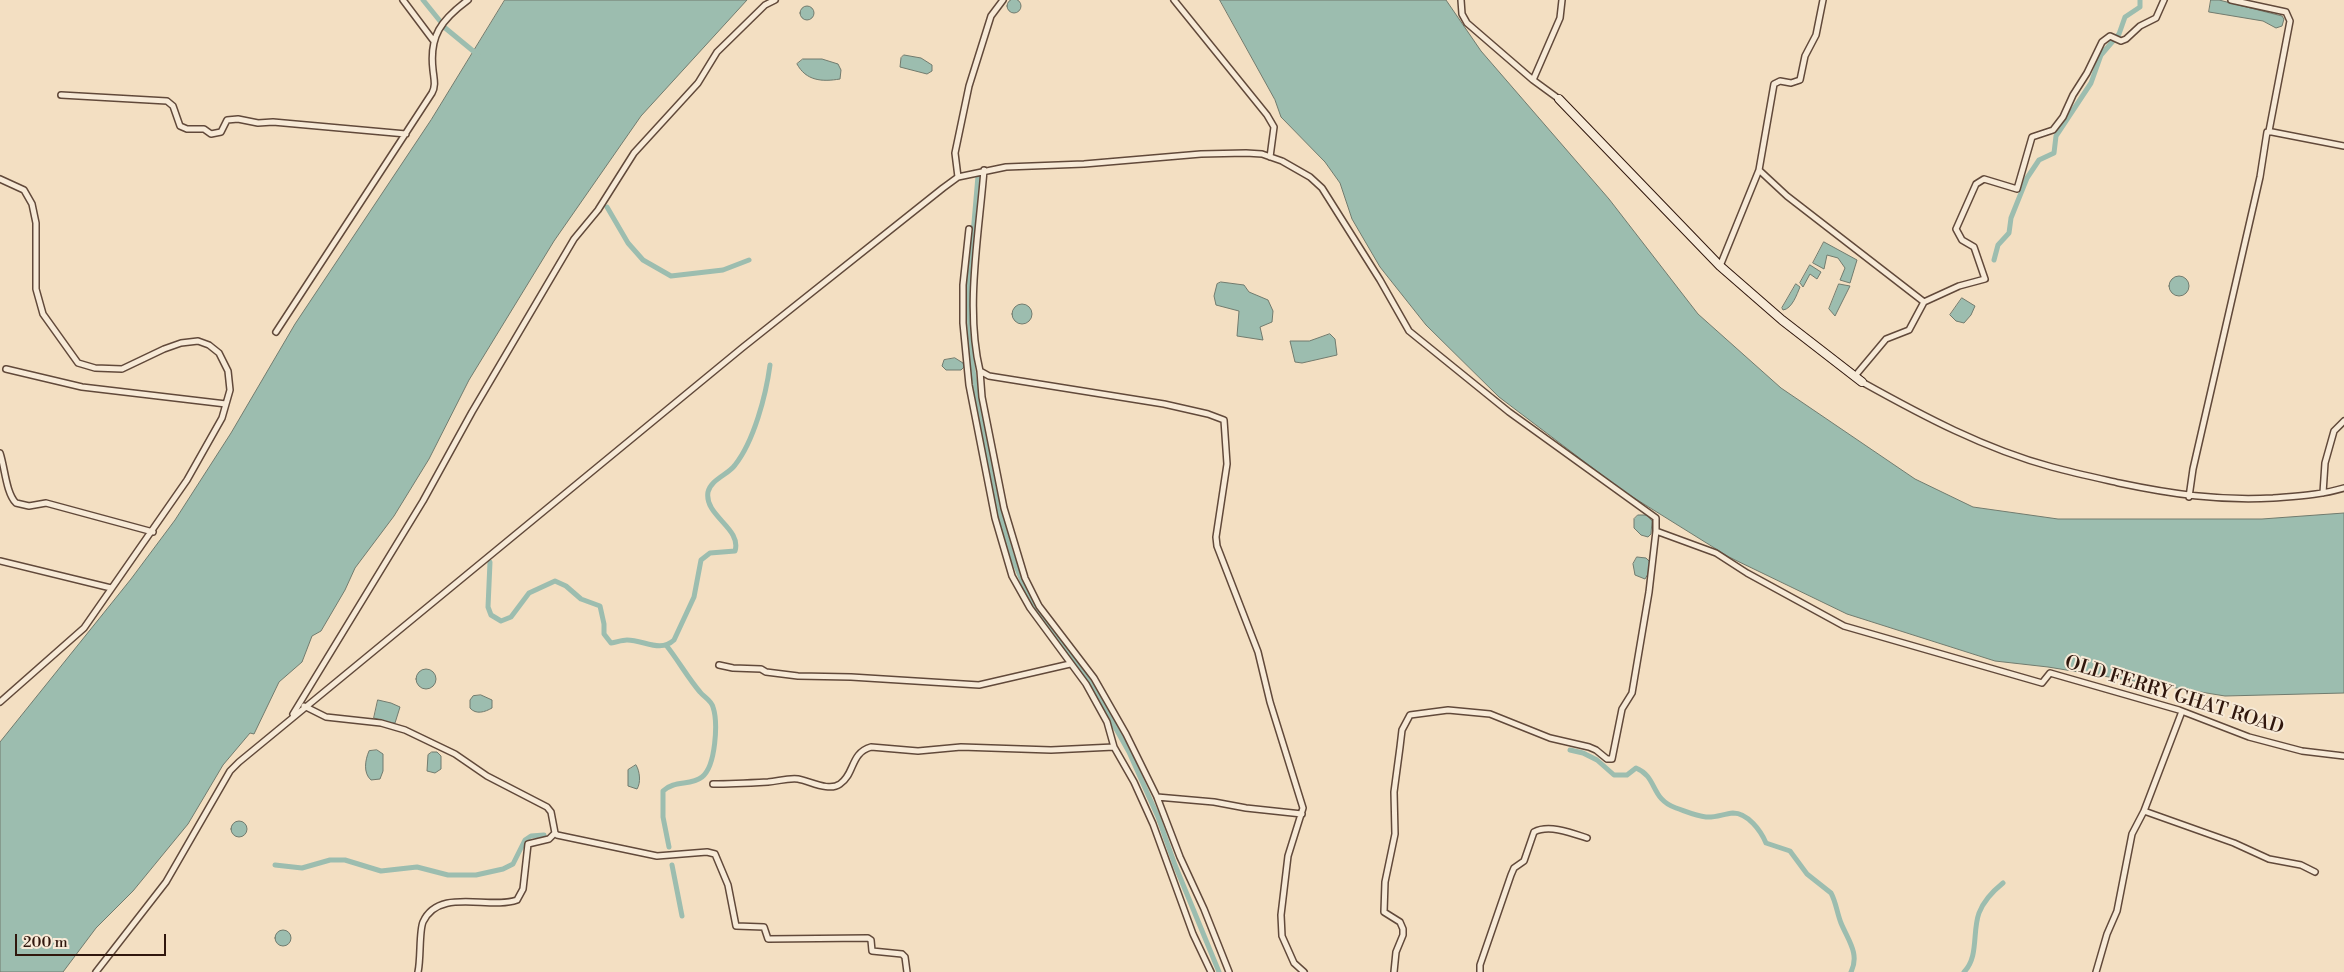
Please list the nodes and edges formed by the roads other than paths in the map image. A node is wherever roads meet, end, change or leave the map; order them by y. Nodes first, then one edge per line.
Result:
1 (403, 0) edge
2 (468, 0) edge
3 (775, 0) edge
4 (1002, 0) edge
5 (1174, 0) edge
6 (1461, 0) edge
7 (1562, 0) edge
8 (1823, 0) edge
9 (2164, 0) edge
10 (2231, 0) edge
11 (433, 40) junction
12 (1533, 80) junction
13 (61, 95) dead end
14 (1559, 99) joint
15 (2269, 131) junction
16 (406, 134) junction
17 (2344, 146) edge
18 (1270, 157) junction
19 (984, 170) junction
20 (1760, 170) junction
21 (958, 177) junction
22 (0, 179) edge
23 (969, 229) dead end
24 (1720, 266) junction
25 (1924, 302) junction
26 (276, 332) dead end
27 (6, 369) dead end
28 (980, 371) junction
29 (1855, 376) junction
30 (1862, 382) joint
31 (226, 404) junction
32 (2344, 421) edge
33 (0, 453) edge
34 (2344, 488) edge
35 (2323, 493) junction
36 (2189, 497) junction
37 (1656, 531) junction
38 (153, 532) junction
39 (0, 561) edge
40 (111, 588) junction
41 (1070, 664) junction
42 (719, 665) dead end
43 (0, 702) edge
44 (304, 706) junction
45 (2181, 714) dead end
46 (290, 718) junction
47 (1114, 747) junction
48 (2344, 756) edge
49 (713, 784) dead end
50 (1157, 797) junction
51 (2144, 811) junction
52 (1302, 814) junction
53 (555, 833) junction
54 (1587, 838) dead end
55 (2314, 872) dead end
56 (96, 972) edge
57 (418, 972) edge
58 (907, 972) edge
59 (1211, 972) edge
60 (1229, 972) edge
61 (1304, 972) edge
62 (1394, 972) edge
63 (1480, 972) edge
64 (2096, 972) edge

1 - 11 street
2 - 11 street
3 - 46 street
4 - 21 street
5 - 18 street
6 - 12 street
7 - 12 street
8 - 20 street
9 - 25 street
10 - 15 street
11 - 16 street
12 - 14 street
13 - 16 street
14 - 24 street
15 - 17 street
15 - 36 street
16 - 26 street
18 - 19 street
18 - 37 street
19 - 21 street
19 - 28 street
20 - 24 street
20 - 25 street
21 - 44 street
22 - 31 street
23 - 41 street
24 - 29 street
25 - 29 street
27 - 31 street
28 - 50 street
28 - 52 street
29 - 30 street
30 - 36 street
31 - 38 street
32 - 35 street
33 - 38 street
34 - 35 street
35 - 36 street
37 - 48 street, OLD FERRY GHAT ROAD
37 - 62 street
38 - 40 street
39 - 40 street
40 - 43 street
41 - 42 street
41 - 47 street
44 - 46 street
44 - 53 street
45 - 51 street
46 - 56 street
47 - 49 street
47 - 59 street
50 - 52 street
50 - 60 street
51 - 55 street
51 - 64 street
52 - 61 street
53 - 57 street
53 - 58 street
54 - 63 street

